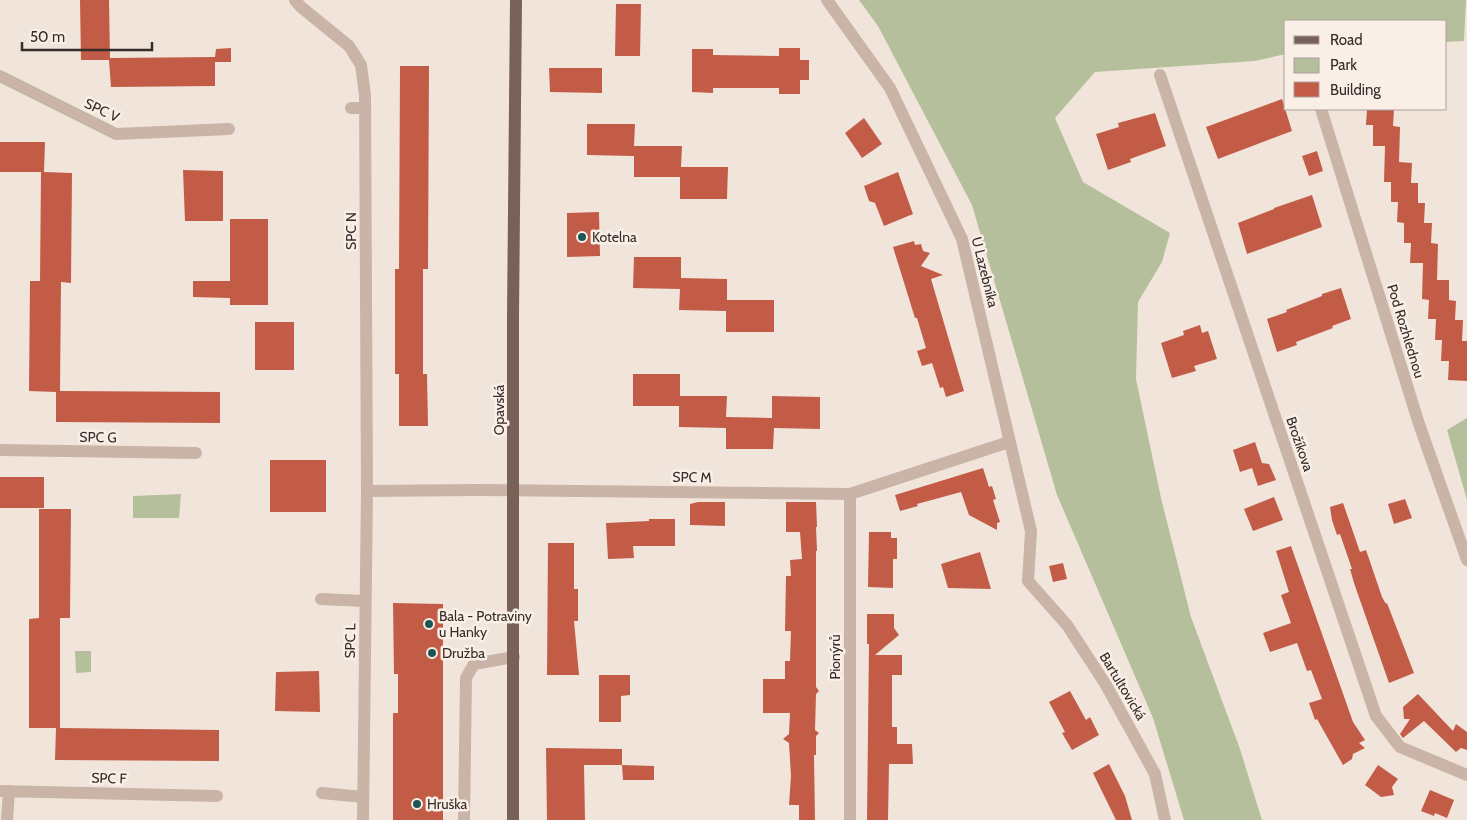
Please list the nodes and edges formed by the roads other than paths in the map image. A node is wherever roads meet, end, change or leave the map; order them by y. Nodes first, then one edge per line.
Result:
1 (296, 0) edge
2 (516, 0) edge
3 (827, 0) edge
4 (1160, 75) dead end
5 (0, 76) edge
6 (351, 108) dead end
7 (365, 108) junction
8 (1321, 110) edge
9 (229, 130) dead end
10 (1009, 442) junction
11 (0, 450) edge
12 (196, 453) dead end
13 (367, 491) junction
14 (514, 491) junction
15 (850, 494) junction
16 (1467, 560) edge
17 (1028, 581) joint
18 (321, 599) dead end
19 (365, 602) junction
20 (514, 656) junction
21 (1467, 775) edge
22 (4, 791) edge
23 (322, 793) dead end
24 (363, 794) junction
25 (217, 796) dead end
26 (8, 820) edge
27 (363, 820) edge
28 (464, 820) edge
29 (513, 820) edge
30 (850, 820) edge
31 (1165, 820) edge

1 - 7 street, SPC N
2 - 14 main road, Opavská
3 - 10 street, U Lazebníka
4 - 21 street, Brožíkova
5 - 9 street, SPC V
6 - 7 street
7 - 13 street, SPC N
8 - 16 street, Pod Rozhlednou
10 - 15 street, SPC M
10 - 17 street, U Lazebníka
11 - 12 street, SPC G
13 - 14 street, SPC M
13 - 19 street, SPC L
14 - 15 street, SPC M
14 - 20 main road, Opavská
15 - 30 street, Pionýrů
17 - 31 street, Bartultovická
18 - 19 street
19 - 24 street, SPC L
20 - 28 street
20 - 29 main road, Opavská
22 - 25 street, SPC F
22 - 26 street
23 - 24 street
24 - 27 street, SPC L

